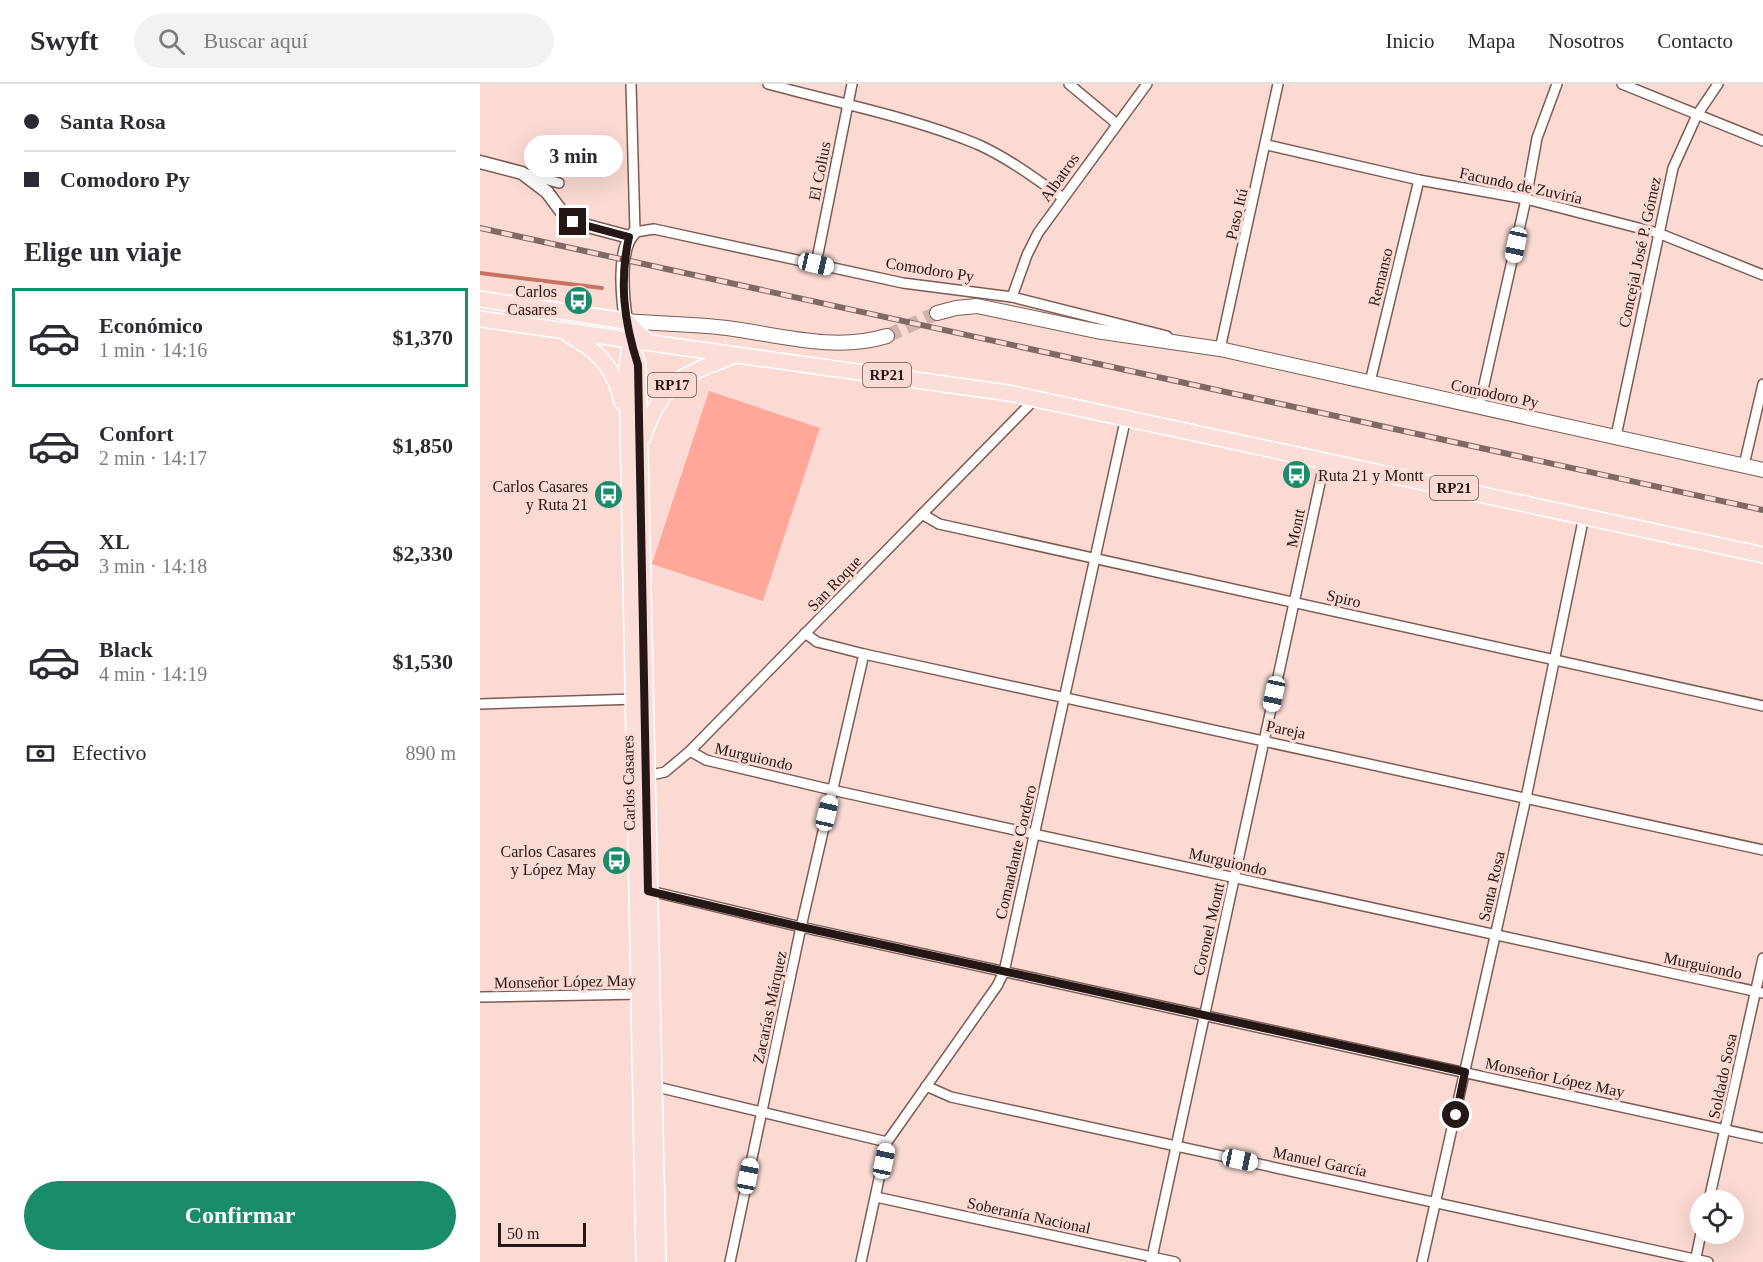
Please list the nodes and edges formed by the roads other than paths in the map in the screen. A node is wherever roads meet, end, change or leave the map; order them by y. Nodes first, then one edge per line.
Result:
1 (631, 84) edge
2 (768, 84) edge
3 (852, 84) edge
4 (1069, 84) edge
5 (1147, 84) edge
6 (1278, 84) edge
7 (1557, 84) edge
8 (1623, 84) edge
9 (1718, 84) edge
10 (847, 106) junction
11 (1697, 115) junction
12 (1117, 124) junction
13 (1763, 141) edge
14 (1267, 145) junction
15 (480, 162) edge
16 (522, 173) junction
17 (1419, 180) junction
18 (559, 183) dead end
19 (1063, 198) junction
20 (1526, 200) junction
21 (1658, 233) junction
22 (632, 234) junction
23 (816, 264) junction
24 (1763, 275) edge
25 (1012, 297) junction
26 (480, 300) edge
27 (938, 313) tunnel mouth
28 (480, 319) edge
29 (626, 321) junction
30 (562, 330) junction
31 (887, 336) tunnel mouth
32 (630, 340) junction
33 (648, 342) junction
34 (1220, 349) junction
35 (738, 354) junction
36 (1370, 382) junction
37 (1763, 384) edge
38 (1036, 398) junction
39 (1479, 406) junction
40 (1126, 417) junction
41 (1616, 436) junction
42 (634, 446) junction
43 (1325, 460) junction
44 (1744, 465) junction
45 (1763, 470) edge
46 (922, 514) junction
47 (1584, 516) junction
48 (1763, 555) edge
49 (1095, 559) junction
50 (1294, 602) junction
51 (805, 633) junction
52 (864, 654) junction
53 (1554, 660) junction
54 (1065, 698) junction
55 (639, 699) junction
56 (480, 704) edge
57 (1763, 706) edge
58 (1263, 739) junction
59 (690, 751) junction
60 (646, 776) junction
61 (832, 790) junction
62 (1526, 798) junction
63 (1034, 833) junction
64 (1763, 850) edge
65 (1235, 878) junction
66 (643, 890) junction
67 (801, 927) junction
68 (1495, 935) junction
69 (1763, 958) edge
70 (1004, 972) junction
71 (1759, 992) edge
72 (644, 994) junction
73 (480, 997) edge
74 (1204, 1015) junction
75 (1465, 1072) junction
76 (653, 1086) junction
77 (926, 1086) junction
78 (761, 1111) junction
79 (1725, 1130) junction
80 (1763, 1138) edge
81 (887, 1142) junction
82 (1175, 1145) junction
83 (1711, 1190) edge
84 (876, 1197) junction
85 (1436, 1202) junction
86 (1699, 1244) edge
87 (1151, 1259) edge
88 (1695, 1261) edge
89 (644, 1262) edge
90 (658, 1262) edge
91 (730, 1262) edge
92 (861, 1262) edge
93 (1175, 1262) edge
94 (1422, 1262) edge
95 (1708, 1262) edge

1 - 22 street, Carlos Casares
2 - 10 street
3 - 10 street, El Colius
4 - 12 street
5 - 12 street, Albatros
6 - 14 street, Paso Itú
7 - 20 street
8 - 11 street
9 - 11 street, Concejal José P. Gómez
10 - 19 street
10 - 23 street, El Colius
11 - 13 street
11 - 21 street, Concejal José P. Gómez
12 - 19 street, Albatros
14 - 17 street, Facundo de Zuviría
14 - 34 street, Paso Itú
15 - 16 street, Comodoro Py
16 - 18 street
16 - 22 street, Comodoro Py
17 - 20 street, Facundo de Zuviría
17 - 36 street, Remanso
19 - 25 street, Albatros
20 - 21 street, Facundo de Zuviría
20 - 39 street
21 - 24 street, Facundo de Zuviría
21 - 41 street, Concejal José P. Gómez
22 - 23 street, Comodoro Py
22 - 29 street, Carlos Casares
23 - 25 street, Comodoro Py
25 - 34 street, Comodoro Py
26 - 29 main road
27 - 34 main road, Comodoro Py
28 - 30 main road, RP21
29 - 31 main road
29 - 32 main road, Carlos Casares / RP17
29 - 33 main road
30 - 32 main road, RP21
30 - 42 main road, RP17
32 - 33 main road, RP21
32 - 42 main road, Carlos Casares / RP17
33 - 35 main road, RP21
34 - 36 main road, Comodoro Py
35 - 38 main road, RP21
35 - 42 main road, RP17
36 - 39 main road, Comodoro Py
37 - 44 street
38 - 40 main road, RP21
38 - 46 street, San Roque
39 - 41 main road, Comodoro Py
40 - 43 main road, RP21
40 - 49 street, Comandante Cordero
41 - 44 main road, Comodoro Py
42 - 55 main road, Carlos Casares / RP17
43 - 47 main road, RP21
43 - 50 street, Montt
44 - 45 main road, Comodoro Py
46 - 49 street, Spiro
46 - 51 street, San Roque
47 - 48 main road, RP21
47 - 53 street, Santa Rosa
49 - 50 street, Spiro
49 - 54 street, Comandante Cordero
50 - 53 street, Spiro
50 - 58 street, Coronel Montt
51 - 52 street, Pareja
51 - 59 street, San Roque
52 - 54 street, Pareja
52 - 61 street, Zacarías Márquez
53 - 57 street, Spiro
53 - 62 street, Santa Rosa
54 - 58 street, Pareja
54 - 63 street, Comandante Cordero
55 - 56 street
55 - 60 main road, Carlos Casares / RP17
55 - 66 main road, Carlos Casares / RP17
58 - 62 street, Pareja
58 - 65 street, Coronel Montt
59 - 60 street, San Roque
59 - 61 street, Murguiondo
60 - 66 main road, Carlos Casares / RP17
61 - 63 street, Murguiondo
61 - 67 street, Zacarías Márquez
62 - 64 street, Pareja
62 - 68 street, Santa Rosa
63 - 65 street, Murguiondo
63 - 70 street, Comandante Cordero
65 - 68 street, Murguiondo
65 - 74 street, Coronel Montt
66 - 67 street, Monseñor López May
66 - 72 main road, Carlos Casares / RP17
67 - 70 street, Monseñor López May
67 - 78 street, Zacarías Márquez
68 - 71 street, Murguiondo
68 - 75 street, Santa Rosa
69 - 71 street, Soldado Sosa
70 - 74 street, Monseñor López May
70 - 77 street, Comandante Cordero
71 - 79 street, Soldado Sosa
72 - 73 street, Monseñor López May
72 - 76 main road, Carlos Casares / RP17
72 - 89 main road, Carlos Casares / RP17
74 - 75 street, Monseñor López May
74 - 82 street, Coronel Montt
75 - 79 street, Monseñor López May
75 - 85 street, Santa Rosa
76 - 78 street
76 - 90 main road, Carlos Casares / RP17
77 - 81 street, Comandante Cordero
77 - 82 street, Manuel García
78 - 81 street
78 - 91 street, Zacarías Márquez
79 - 80 street, Monseñor López May
79 - 83 street, Soldado Sosa
81 - 84 street, Comandante Cordero
82 - 85 street, Manuel García
82 - 87 street, Coronel Montt
84 - 87 street, Soberanía Nacional
84 - 92 street, Comandante Cordero
85 - 88 street, Manuel García
85 - 94 street, Santa Rosa
86 - 88 street
87 - 93 street, Soberanía Nacional
88 - 95 street, Manuel García

